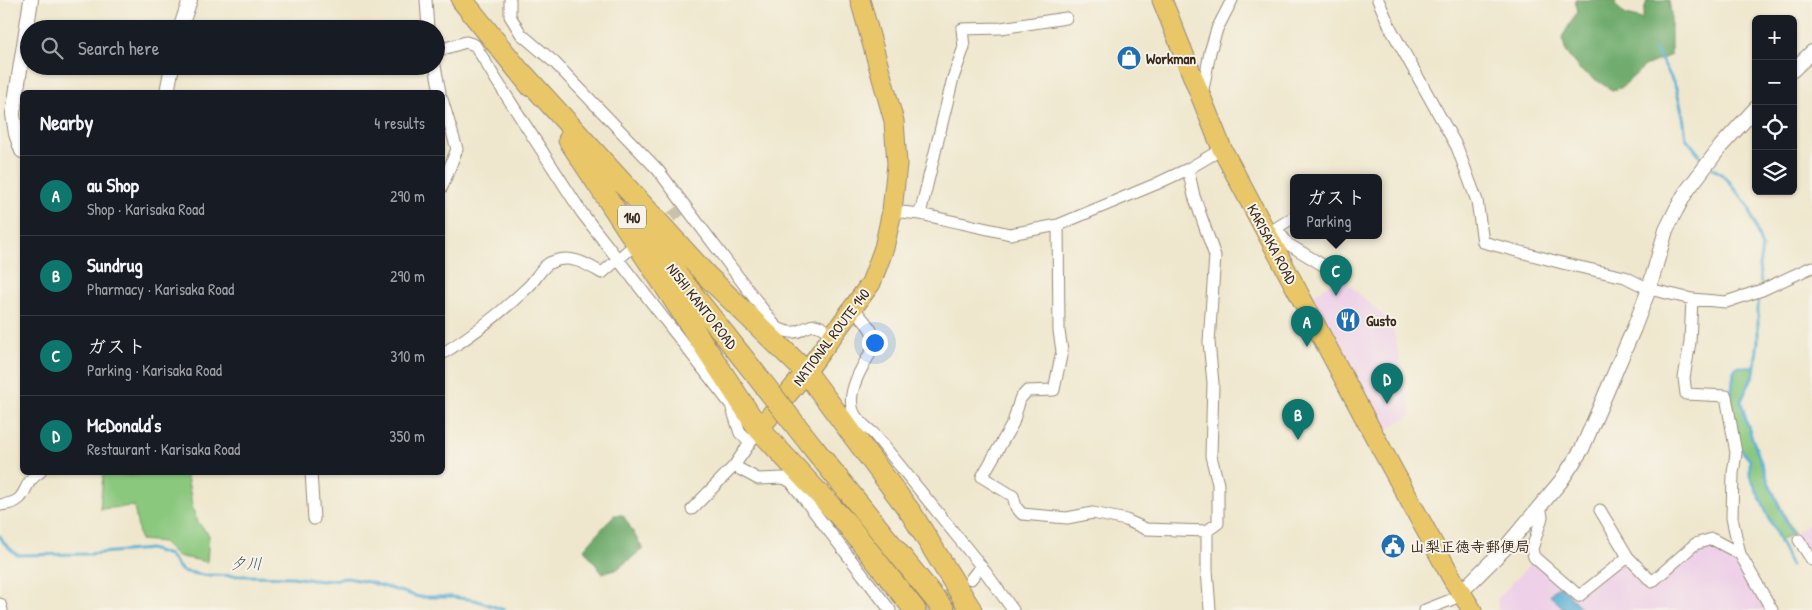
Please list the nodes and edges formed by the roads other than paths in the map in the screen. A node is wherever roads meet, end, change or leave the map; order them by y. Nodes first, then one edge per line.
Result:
1 (30, 0) edge
2 (190, 0) edge
3 (426, 0) edge
4 (462, 0) edge
5 (510, 0) edge
6 (860, 0) edge
7 (1162, 0) edge
8 (1232, 0) edge
9 (1378, 0) edge
10 (1066, 18) dead end
11 (27, 20) edge
12 (183, 20) edge
13 (427, 20) edge
14 (445, 48) edge
15 (1812, 52) edge
16 (1797, 66) edge
17 (20, 67) edge
18 (523, 74) junction
19 (170, 75) edge
20 (437, 75) edge
21 (167, 90) edge
22 (440, 90) edge
23 (1202, 101) junction
24 (445, 108) edge
25 (1752, 112) edge
26 (558, 123) junction
27 (20, 145) edge
28 (1222, 149) junction
29 (1188, 169) junction
30 (445, 180) edge
31 (892, 211) junction
32 (920, 214) junction
33 (1290, 219) edge
34 (1058, 225) junction
35 (1271, 231) junction
36 (630, 248) dead end
37 (617, 259) junction
38 (1326, 267) dead end
39 (1812, 267) edge
40 (1649, 289) junction
41 (1692, 299) junction
42 (853, 306) junction
43 (833, 334) junction
44 (445, 352) edge
45 (806, 372) junction
46 (754, 436) junction
47 (734, 466) junction
48 (35, 475) edge
49 (311, 475) edge
50 (0, 505) edge
51 (1540, 505) junction
52 (692, 509) dead end
53 (1600, 510) dead end
54 (314, 519) dead end
55 (1207, 531) junction
56 (1799, 540) dead end
57 (1740, 554) junction
58 (1628, 557) junction
59 (1812, 560) edge
60 (982, 566) junction
61 (970, 578) tunnel mouth
62 (1461, 592) junction
63 (0, 604) edge
64 (2, 610) edge
65 (890, 610) edge
66 (916, 610) edge
67 (944, 610) edge
68 (971, 610) edge
69 (1013, 610) edge
70 (1210, 610) edge
71 (1425, 610) edge
72 (1472, 610) edge
73 (1772, 610) edge

1 - 11 street
2 - 12 street
3 - 13 street
4 - 18 highway, NISHI KANTO ROAD / 140
5 - 43 street
6 - 31 highway, NATIONAL ROUTE 140
7 - 23 highway, KARISAKA ROAD
8 - 23 street
9 - 40 street
10 - 32 street
14 - 37 street
15 - 16 street
17 - 27 street
18 - 26 highway, NISHI KANTO ROAD / 140
18 - 45 highway
19 - 21 street
20 - 22 street
23 - 28 highway, KARISAKA ROAD
24 - 30 street
25 - 40 street
26 - 46 highway
26 - 67 highway, NISHI KANTO ROAD / 140, bridge
28 - 29 street
28 - 35 highway, KARISAKA ROAD
29 - 34 street
29 - 55 street
31 - 32 street
31 - 42 highway, NATIONAL ROUTE 140
32 - 34 street
33 - 35 street
34 - 55 street
35 - 38 street
35 - 62 highway, KARISAKA ROAD
36 - 37 street
37 - 44 street
37 - 46 street
39 - 41 street
40 - 41 street
40 - 51 street
41 - 57 street
42 - 43 highway, NATIONAL ROUTE 140
42 - 60 street
43 - 45 highway, NATIONAL ROUTE 140
45 - 46 highway, NATIONAL ROUTE 140
45 - 68 highway
46 - 47 street
46 - 66 highway
47 - 52 street
47 - 65 street
48 - 50 street
49 - 54 street
51 - 58 street
51 - 62 street
53 - 58 street
55 - 70 street
56 - 59 street
57 - 58 street
57 - 73 street
60 - 61 street
60 - 69 street
62 - 71 street
62 - 72 highway, KARISAKA ROAD
63 - 64 street

